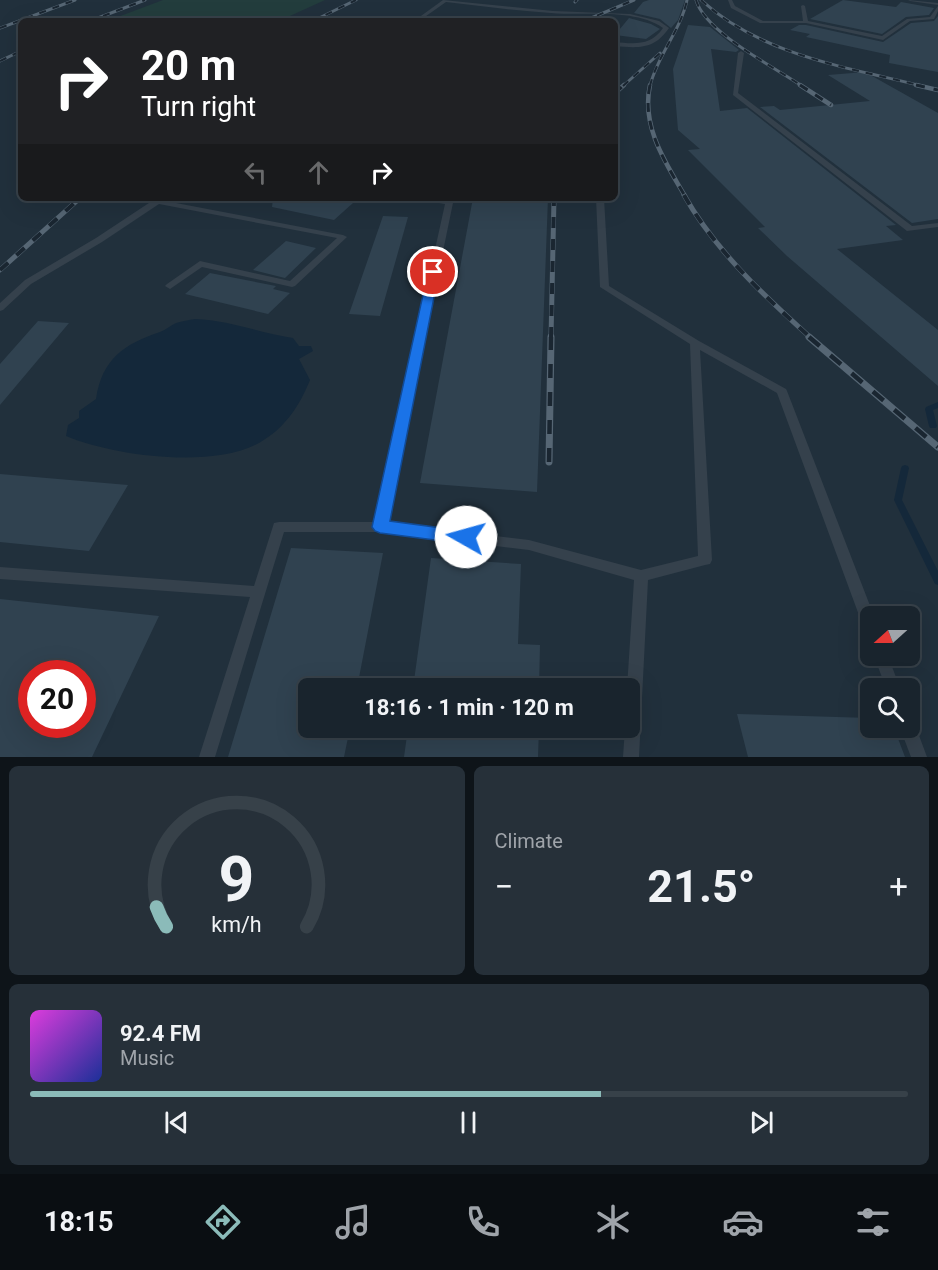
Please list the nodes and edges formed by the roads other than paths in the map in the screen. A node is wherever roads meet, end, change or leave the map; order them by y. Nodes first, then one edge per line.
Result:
1 (446, 0) edge
2 (730, 0) edge
3 (910, 0) edge
4 (803, 6) dead end
5 (938, 6) edge
6 (420, 18) edge
7 (806, 22) junction
8 (618, 44) edge
9 (741, 52) dead end
10 (157, 201) edge
11 (170, 201) edge
12 (449, 201) edge
13 (600, 201) edge
14 (938, 225) edge
15 (170, 286) dead end
16 (0, 308) edge
17 (695, 343) junction
18 (380, 527) junction
19 (0, 573) edge
20 (641, 576) junction
21 (259, 592) junction
22 (863, 606) edge
23 (912, 738) edge
24 (207, 757) edge
25 (631, 757) edge
26 (919, 757) edge

1 - 6 lane
1 - 8 lane
2 - 7 lane
3 - 5 lane
4 - 7 lane
5 - 7 lane
9 - 14 lane
10 - 16 lane
11 - 15 lane
12 - 18 lane
13 - 17 lane
17 - 20 lane
17 - 22 lane
18 - 20 lane
18 - 21 lane
19 - 21 lane
20 - 25 lane
21 - 24 lane
23 - 26 lane

